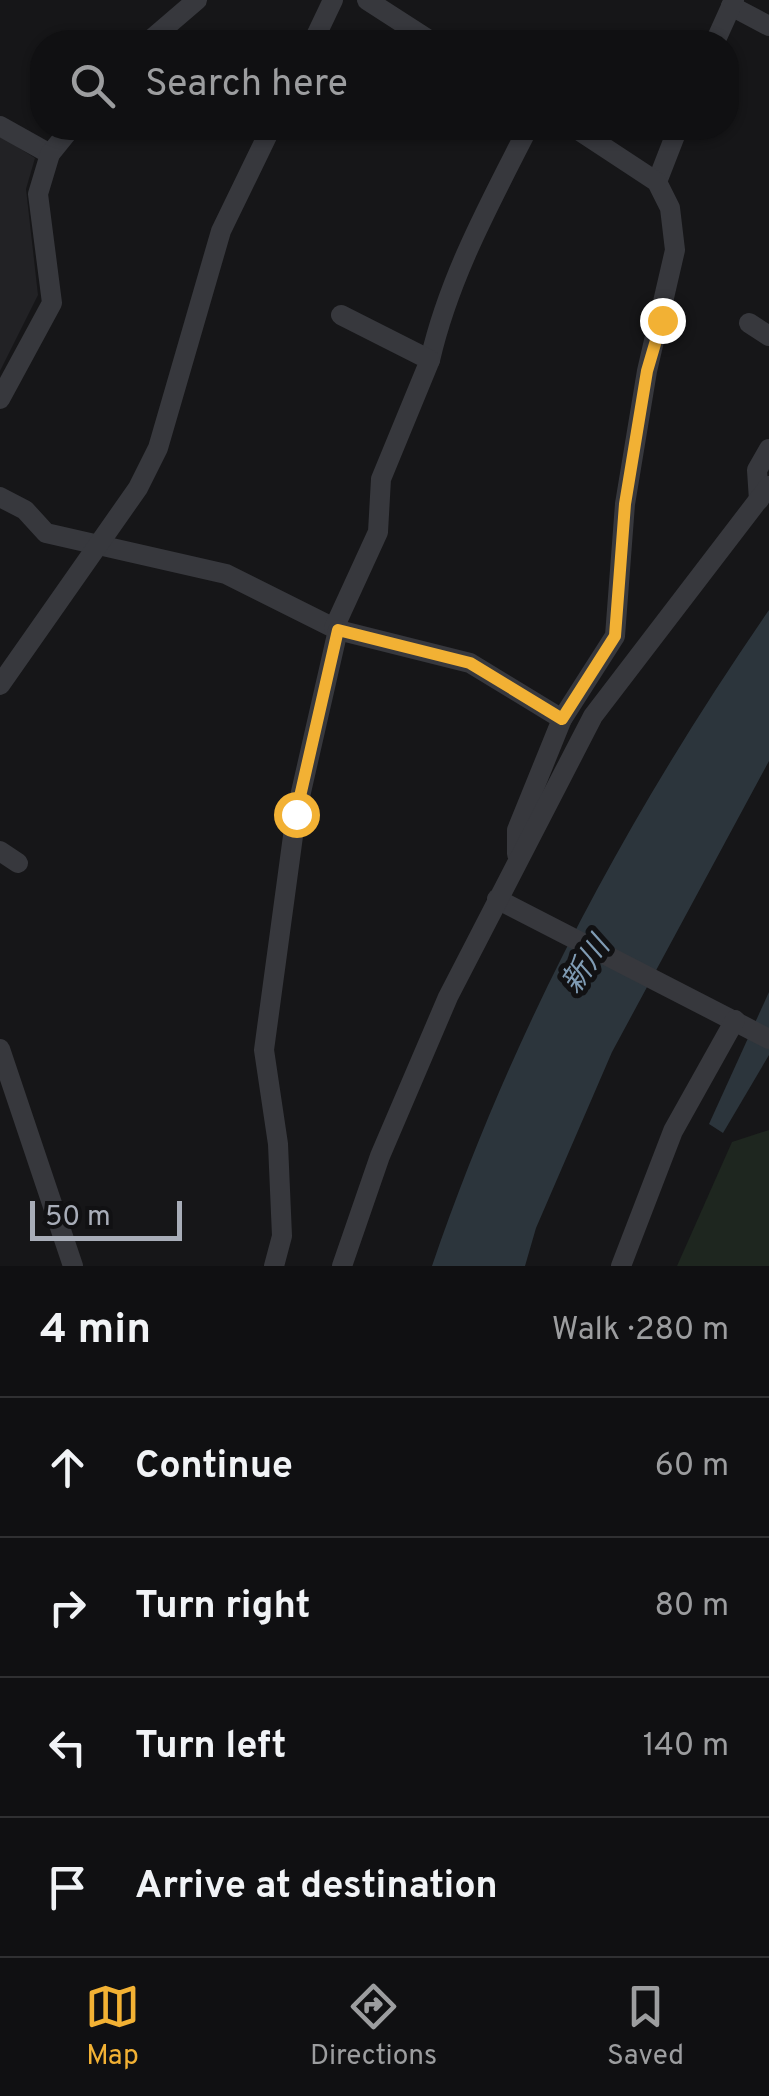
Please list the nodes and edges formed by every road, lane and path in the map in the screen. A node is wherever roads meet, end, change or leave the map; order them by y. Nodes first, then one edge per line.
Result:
1 (197, 0) edge
2 (334, 0) edge
3 (367, 0) edge
4 (732, 3) edge
5 (769, 26) edge
6 (162, 30) edge
7 (318, 30) edge
8 (413, 30) edge
9 (720, 30) edge
10 (0, 126) edge
11 (61, 140) edge
12 (264, 140) edge
13 (522, 140) edge
14 (593, 140) edge
15 (674, 140) edge
16 (50, 154) junction
17 (658, 182) junction
18 (341, 316) dead end
19 (748, 323) dead end
20 (769, 336) edge
21 (430, 360) junction
22 (0, 399) edge
23 (769, 450) edge
24 (764, 493) edge
25 (0, 496) edge
26 (100, 548) junction
27 (336, 629) junction
28 (0, 685) edge
29 (562, 719) junction
30 (517, 861) junction
31 (504, 903) junction
32 (734, 1020) junction
33 (769, 1039) edge
34 (0, 1049) edge
35 (73, 1266) edge
36 (274, 1266) edge
37 (342, 1266) edge
38 (622, 1266) edge

1 - 6 street
2 - 7 street
3 - 8 street
4 - 5 street
4 - 9 street
10 - 16 street
11 - 16 street
12 - 26 street
13 - 21 street
14 - 17 street
15 - 17 street
16 - 22 street
17 - 29 street
18 - 21 street
19 - 20 street
21 - 27 street
23 - 24 street
24 - 30 street
25 - 26 street
26 - 27 street
26 - 28 street
27 - 29 street
27 - 36 street
29 - 30 street
30 - 31 street
31 - 32 street
31 - 37 street
32 - 33 street
32 - 38 street
34 - 35 street

